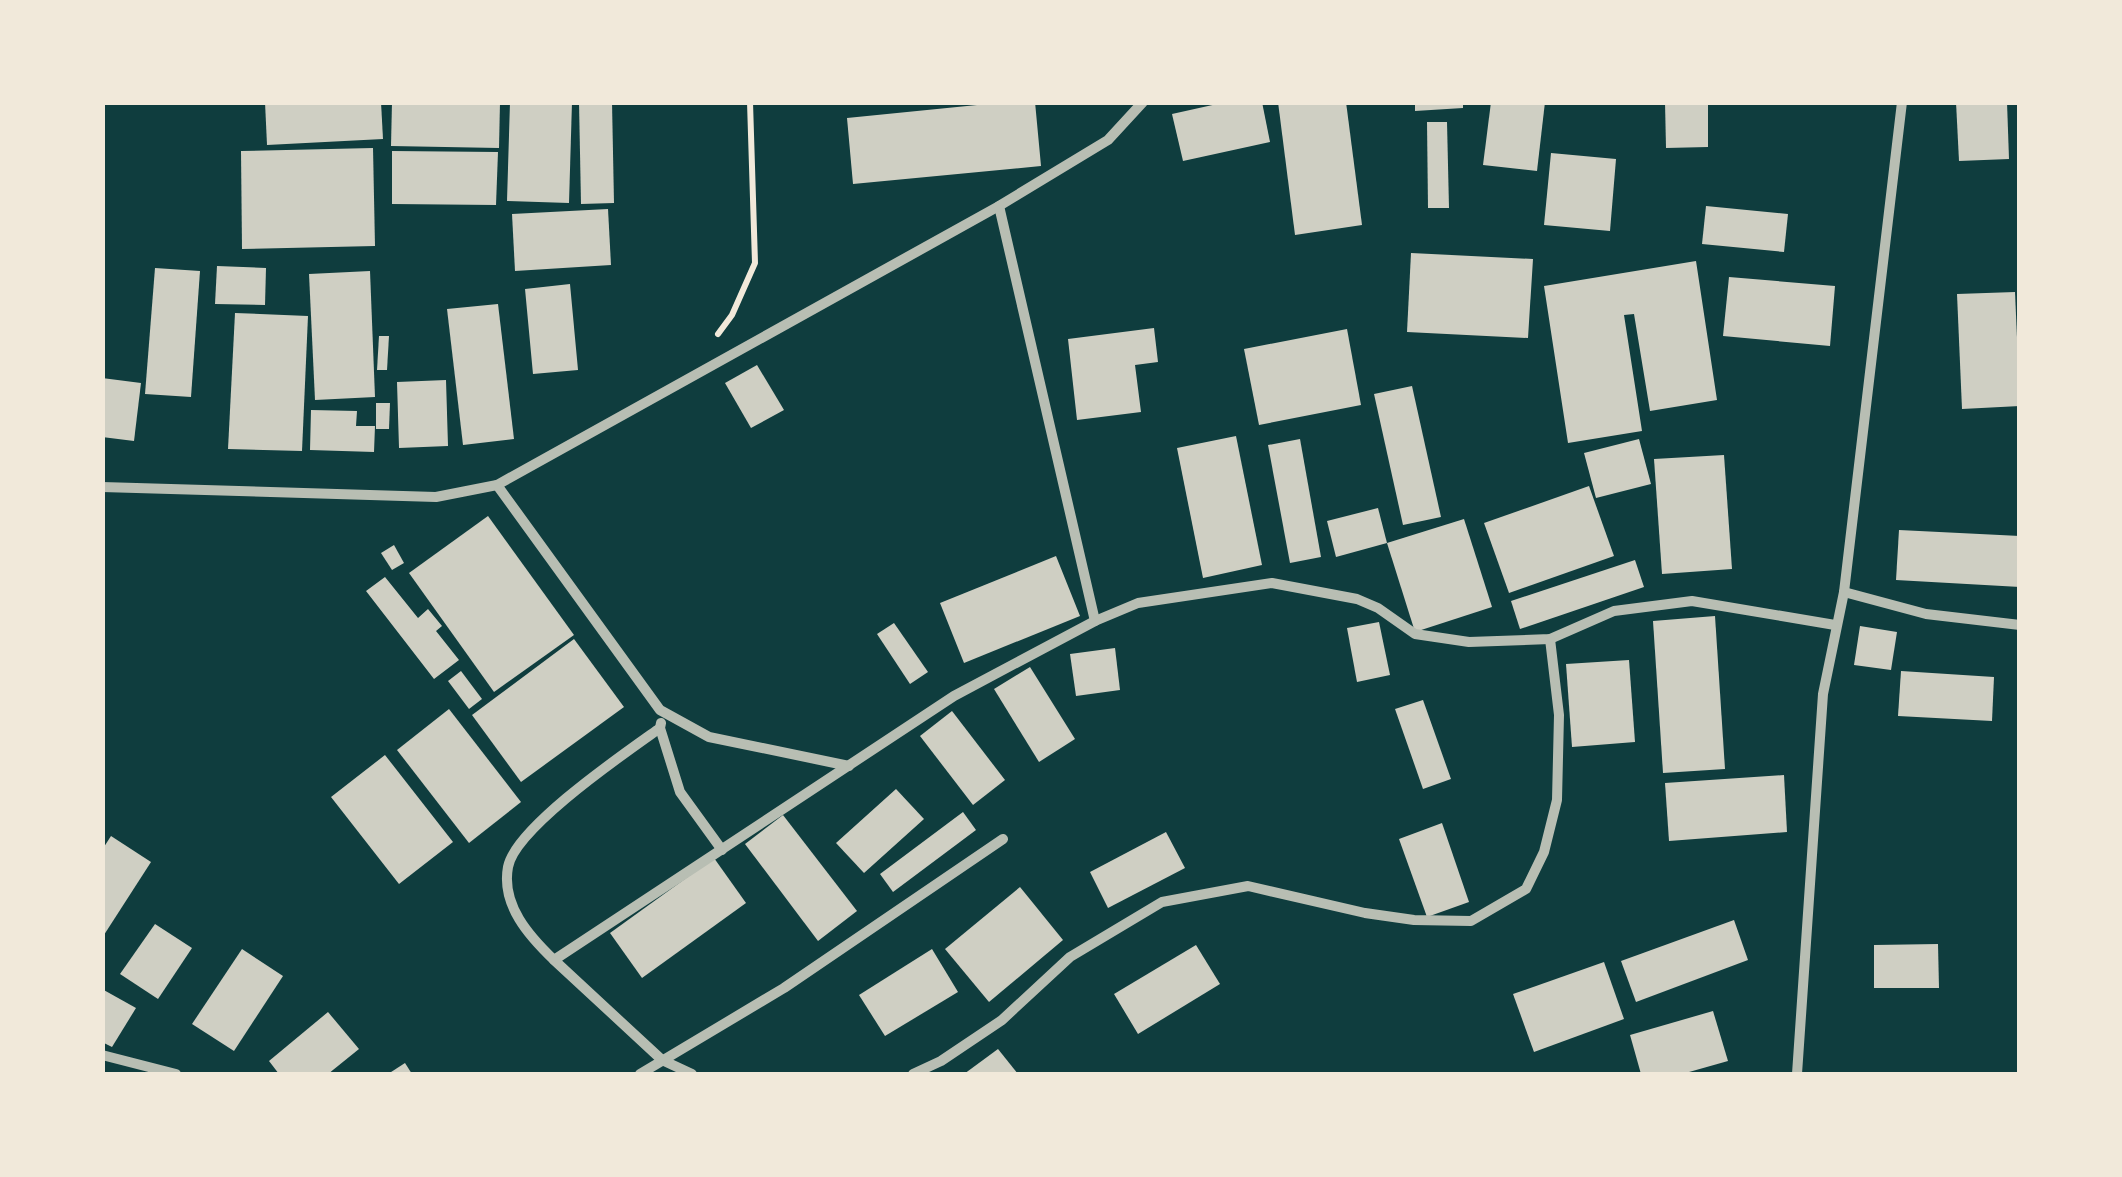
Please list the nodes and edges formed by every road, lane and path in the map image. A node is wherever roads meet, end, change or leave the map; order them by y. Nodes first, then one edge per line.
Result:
1 (750, 102) edge
2 (1143, 102) edge
3 (1902, 102) edge
4 (999, 206) junction
5 (712, 342) dead end
6 (496, 485) junction
7 (102, 486) edge
8 (1844, 592) junction
9 (1094, 621) junction
10 (1836, 624) junction
11 (2020, 625) edge
12 (1550, 639) junction
13 (660, 710) junction
14 (660, 728) junction
15 (850, 767) junction
16 (1003, 839) dead end
17 (722, 850) junction
18 (554, 960) junction
19 (102, 1056) edge
20 (662, 1060) junction
21 (176, 1074) edge
22 (640, 1074) edge
23 (692, 1074) edge
24 (913, 1074) edge
25 (1798, 1074) edge

1 - 5 path
2 - 4 street
3 - 8 street
4 - 6 street
4 - 9 street
6 - 7 street
6 - 13 street
8 - 10 street
8 - 11 street
9 - 12 street
9 - 15 street
10 - 12 street
10 - 25 street
12 - 24 street
13 - 14 street
13 - 15 street
14 - 17 street
14 - 18 street
15 - 17 street
16 - 20 street
17 - 18 street
18 - 20 street
19 - 21 street
20 - 22 street
20 - 23 street

